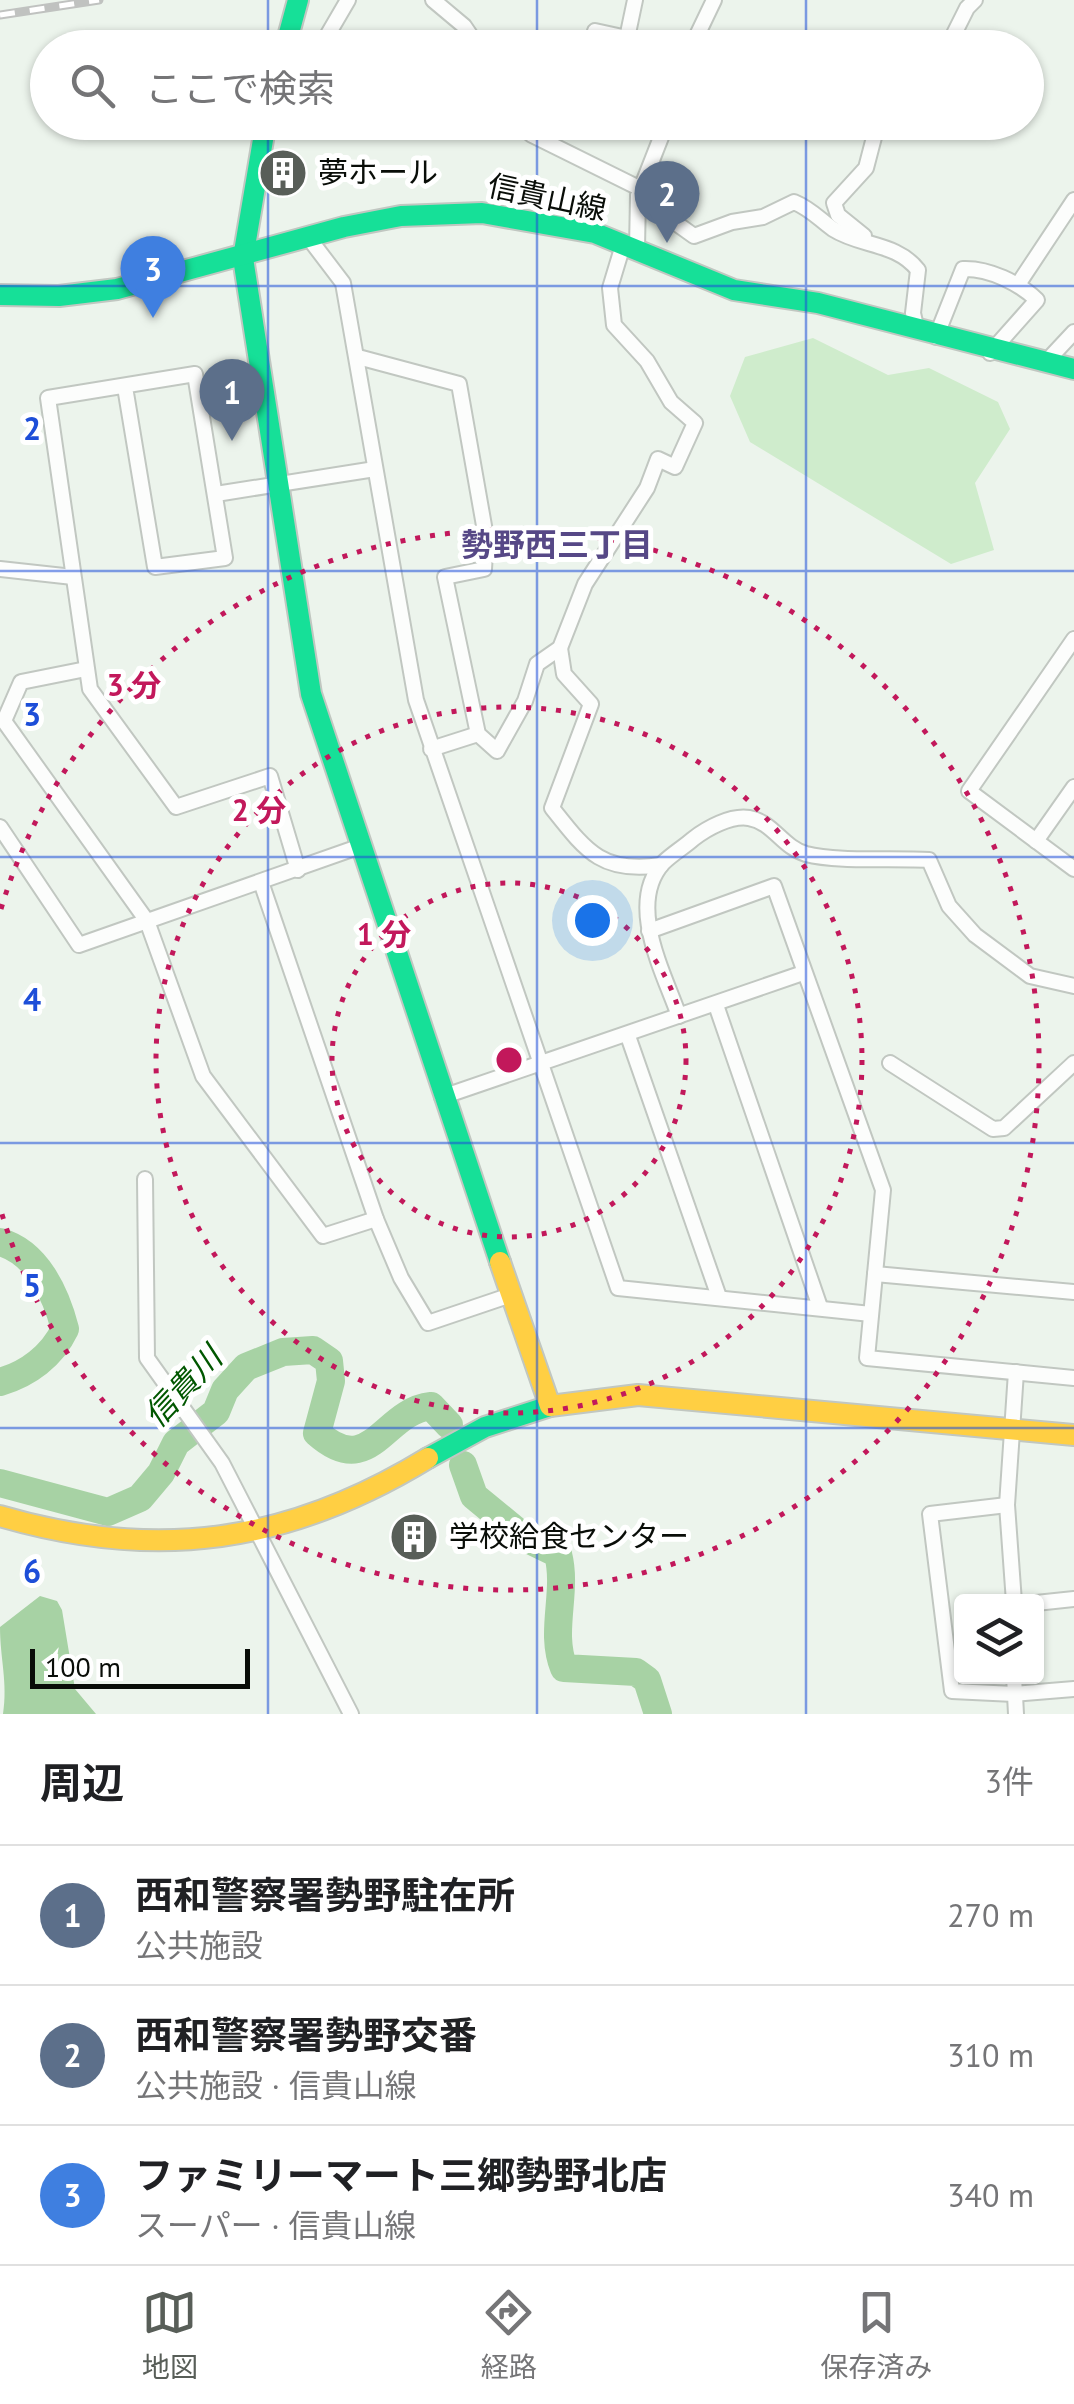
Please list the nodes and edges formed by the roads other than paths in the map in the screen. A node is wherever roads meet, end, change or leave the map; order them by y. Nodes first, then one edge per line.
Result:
1 (298, 0) edge
2 (348, 0) edge
3 (432, 0) edge
4 (636, 0) edge
5 (714, 0) edge
6 (976, 0) edge
7 (290, 30) edge
8 (330, 30) edge
9 (467, 30) edge
10 (630, 30) edge
11 (700, 30) edge
12 (955, 30) edge
13 (263, 140) edge
14 (548, 140) edge
15 (660, 140) edge
16 (873, 140) edge
17 (640, 192) junction
18 (1074, 200) edge
19 (308, 237) junction
20 (872, 243) junction
21 (630, 246) junction
22 (243, 258) junction
23 (1019, 283) junction
24 (0, 294) edge
25 (1074, 332) edge
26 (927, 334) junction
27 (990, 353) junction
28 (358, 357) junction
29 (1045, 363) junction
30 (1074, 368) edge
31 (124, 386) junction
32 (375, 469) junction
33 (277, 486) junction
34 (216, 494) junction
35 (0, 569) edge
36 (73, 578) junction
37 (1074, 639) edge
38 (560, 648) junction
39 (86, 670) junction
40 (478, 734) junction
41 (432, 749) junction
42 (1074, 787) edge
43 (0, 827) edge
44 (1036, 841) junction
45 (358, 847) junction
46 (660, 865) junction
47 (1074, 869) edge
48 (298, 870) junction
49 (262, 882) junction
50 (147, 922) junction
51 (650, 930) junction
52 (803, 973) junction
53 (1074, 986) edge
54 (716, 1005) junction
55 (679, 1016) junction
56 (628, 1036) junction
57 (890, 1063) dead end
58 (1074, 1063) edge
59 (539, 1066) junction
60 (442, 1097) junction
61 (144, 1179) dead end
62 (376, 1219) junction
63 (875, 1274) junction
64 (1074, 1292) edge
65 (511, 1295) junction
66 (719, 1297) junction
67 (820, 1308) junction
68 (871, 1314) junction
69 (1016, 1372) junction
70 (1074, 1378) edge
71 (550, 1406) junction
72 (1009, 1430) junction
73 (1074, 1435) edge
74 (1007, 1506) junction
75 (0, 1516) edge
76 (256, 1533) junction
77 (1013, 1594) edge
78 (1074, 1599) edge
79 (1044, 1602) edge
80 (1014, 1684) edge
81 (1074, 1689) edge
82 (1014, 1694) junction
83 (351, 1714) edge
84 (1016, 1714) edge

1 - 7 street
2 - 8 street
3 - 9 street
4 - 10 street
5 - 11 street
6 - 12 street
13 - 22 street
14 - 17 street
15 - 17 street
16 - 20 street
17 - 20 street
17 - 21 street
18 - 23 street
19 - 21 street, 信貴山線
19 - 22 street, 信貴山線
19 - 28 street
20 - 26 street
21 - 26 street, 信貴山線
21 - 38 street
22 - 24 street, 信貴山線
22 - 33 street
23 - 26 street
23 - 27 street
25 - 29 street
26 - 27 street, 信貴山線
27 - 29 street, 信貴山線
28 - 32 street
28 - 40 street
29 - 30 street, 信貴山線
31 - 34 street
31 - 34 street
31 - 36 street
32 - 33 street
32 - 41 street
33 - 34 street
33 - 45 street
35 - 36 street
36 - 39 street
37 - 44 street
38 - 40 street
38 - 46 street
39 - 48 street
39 - 50 street
40 - 41 street
41 - 59 street
42 - 44 street
43 - 50 street
44 - 47 street
45 - 48 street
45 - 60 street
46 - 51 street
46 - 53 street
48 - 49 street
49 - 50 street
49 - 62 street
50 - 62 street
51 - 52 street
51 - 55 street
52 - 54 street
52 - 63 street
54 - 55 street
54 - 67 street
55 - 56 street
56 - 59 street
56 - 66 street
57 - 58 street
59 - 60 street
59 - 66 street
60 - 65 street
61 - 76 street
62 - 65 street
63 - 64 street
63 - 68 street
65 - 71 street
66 - 67 street
67 - 68 street
68 - 69 street
69 - 70 street
69 - 72 street
71 - 72 street
71 - 76 street
72 - 73 street
72 - 74 street
74 - 77 street
74 - 82 street
75 - 76 street
76 - 83 street
78 - 79 street
80 - 82 street
81 - 82 street
82 - 84 street

